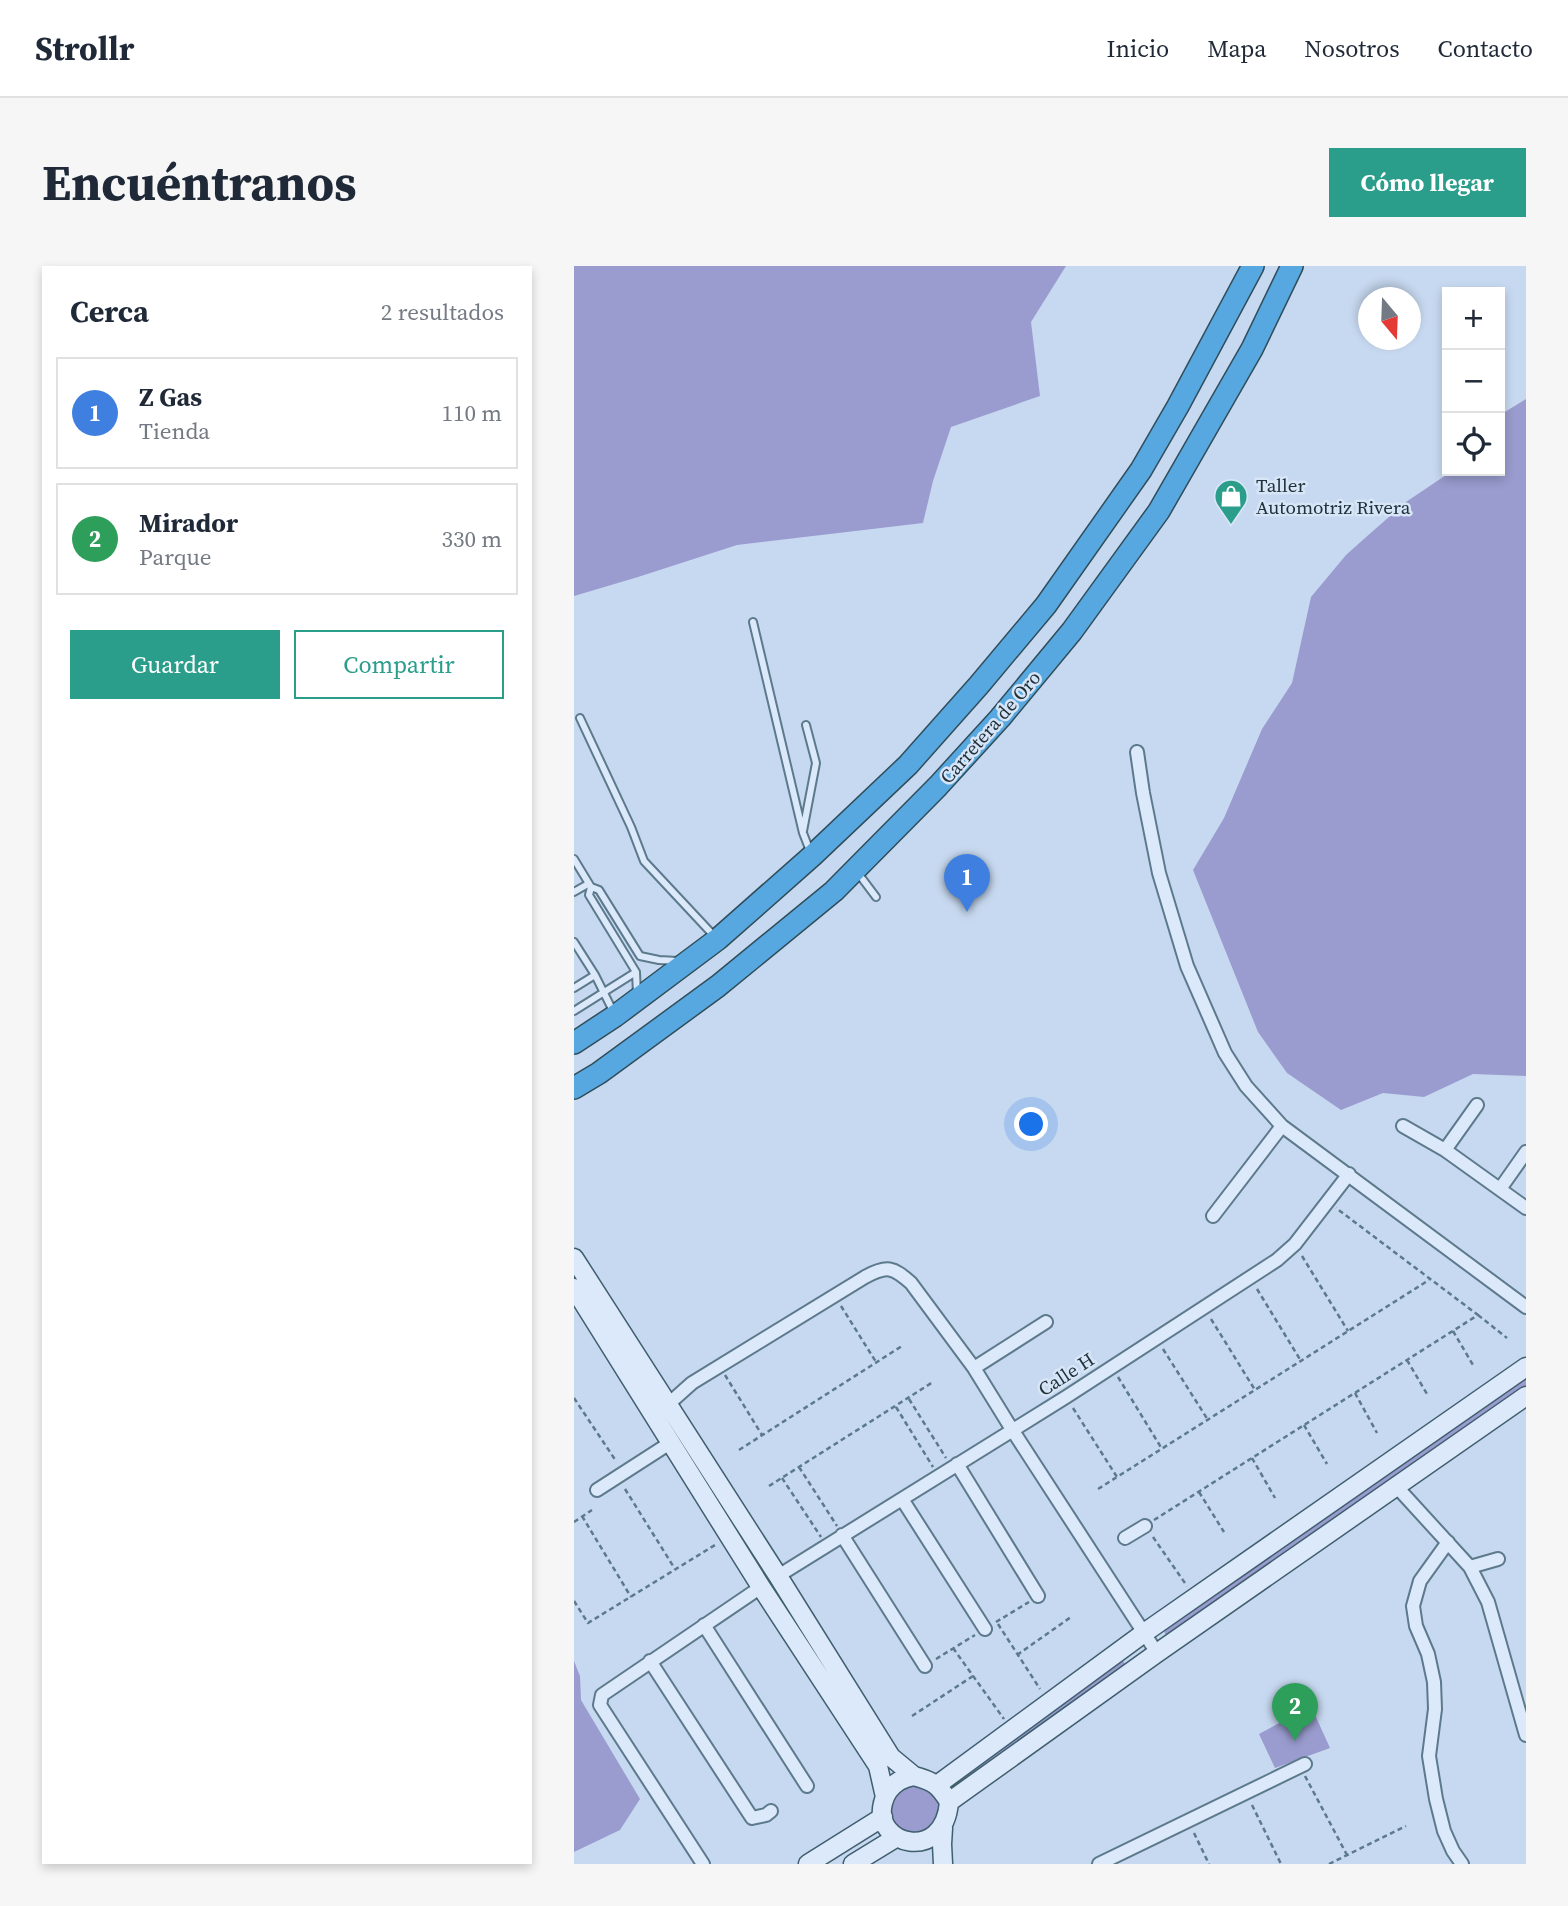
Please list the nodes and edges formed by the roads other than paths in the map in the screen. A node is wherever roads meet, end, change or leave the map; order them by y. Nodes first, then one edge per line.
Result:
1 (1253, 266) edge
2 (1292, 266) edge
3 (1141, 470) junction
4 (1174, 486) junction
5 (1100, 530) junction
6 (1131, 549) junction
7 (753, 622) dead end
8 (580, 718) dead end
9 (806, 725) dead end
10 (1137, 752) dead end
11 (803, 833) junction
12 (812, 856) junction
13 (574, 859) edge
14 (855, 868) junction
15 (589, 889) junction
16 (574, 892) edge
17 (876, 897) dead end
18 (718, 939) junction
19 (574, 942) edge
20 (688, 961) junction
21 (636, 972) junction
22 (595, 975) junction
23 (574, 988) edge
24 (604, 992) junction
25 (638, 999) junction
26 (574, 1012) edge
27 (615, 1016) junction
28 (574, 1043) edge
29 (574, 1088) edge
30 (1477, 1105) dead end
31 (1282, 1126) junction
32 (1404, 1126) dead end
33 (1445, 1150) junction
34 (1526, 1152) edge
35 (1349, 1174) junction
36 (1500, 1189) junction
37 (1526, 1208) edge
38 (1213, 1216) dead end
39 (574, 1258) edge
40 (576, 1294) edge
41 (1526, 1307) edge
42 (1046, 1322) dead end
43 (974, 1367) junction
44 (1526, 1367) edge
45 (1526, 1396) edge
46 (661, 1410) junction
47 (1013, 1431) junction
48 (670, 1443) junction
49 (954, 1466) junction
50 (1396, 1486) junction
51 (597, 1490) dead end
52 (902, 1499) junction
53 (1145, 1525) road end
54 (842, 1535) junction
55 (1125, 1538) dead end
56 (1448, 1542) junction
57 (1497, 1559) dead end
58 (1470, 1567) junction
59 (778, 1576) junction
60 (761, 1587) junction
61 (1038, 1596) dead end
62 (704, 1625) junction
63 (990, 1625) road end
64 (1144, 1633) junction
65 (1157, 1653) junction
66 (650, 1661) junction
67 (925, 1666) dead end
68 (1526, 1735) edge
69 (1303, 1765) road end
70 (914, 1776) junction
71 (937, 1785) junction
72 (807, 1786) dead end
73 (885, 1797) junction
74 (949, 1802) junction
75 (772, 1811) dead end
76 (883, 1817) junction
77 (943, 1828) junction
78 (903, 1840) junction
79 (696, 1862) edge
80 (808, 1864) edge
81 (853, 1864) edge
82 (937, 1864) edge
83 (943, 1864) edge
84 (1099, 1864) edge
85 (1462, 1864) edge

1 - 3 highway, Carretera de Oro
2 - 4 highway, Carretera de Oro
3 - 4 highway
3 - 5 highway, Carretera de Oro
4 - 6 highway, Carretera de Oro
5 - 6 highway
5 - 12 highway, Carretera de Oro
6 - 14 highway, Carretera de Oro
7 - 11 lane
8 - 18 lane
9 - 11 lane
10 - 31 street
11 - 12 lane
12 - 18 highway, Carretera de Oro
13 - 15 lane
14 - 17 lane
14 - 29 highway, Carretera de Oro
15 - 16 lane
15 - 20 lane
15 - 21 lane
18 - 20 highway, Carretera de Oro
19 - 22 lane
20 - 25 highway, Carretera de Oro
21 - 24 lane
21 - 25 lane
22 - 23 lane
22 - 24 lane
24 - 26 lane
24 - 27 lane
25 - 27 highway, Carretera de Oro
27 - 28 highway, Carretera de Oro
30 - 33 street
31 - 35 street
31 - 38 street
32 - 33 street
33 - 36 street
34 - 36 street
35 - 41 street
35 - 47 street, Calle H
36 - 37 street
39 - 46 street
40 - 46 street
42 - 43 street
43 - 46 street
43 - 47 street
44 - 64 street
45 - 50 street
46 - 48 street
46 - 59 street
47 - 49 street, Calle H
47 - 64 street
48 - 51 street
48 - 60 street
49 - 52 street, Calle H
49 - 61 street
50 - 56 street
50 - 65 street
52 - 54 street, Calle H
52 - 63 street
53 - 55 street
54 - 59 street, Calle H
54 - 67 street
56 - 58 street
56 - 85 street
57 - 58 street
58 - 68 street
59 - 60 street
59 - 70 street
60 - 62 street
60 - 73 street
62 - 66 street
62 - 72 street
64 - 65 street
64 - 71 street
65 - 74 street
66 - 75 street
66 - 79 street
69 - 84 street
70 - 71 street
70 - 73 street
71 - 74 street
73 - 76 street
74 - 77 street
76 - 78 street
76 - 80 street
77 - 78 street
77 - 83 street
78 - 81 street
78 - 82 street

